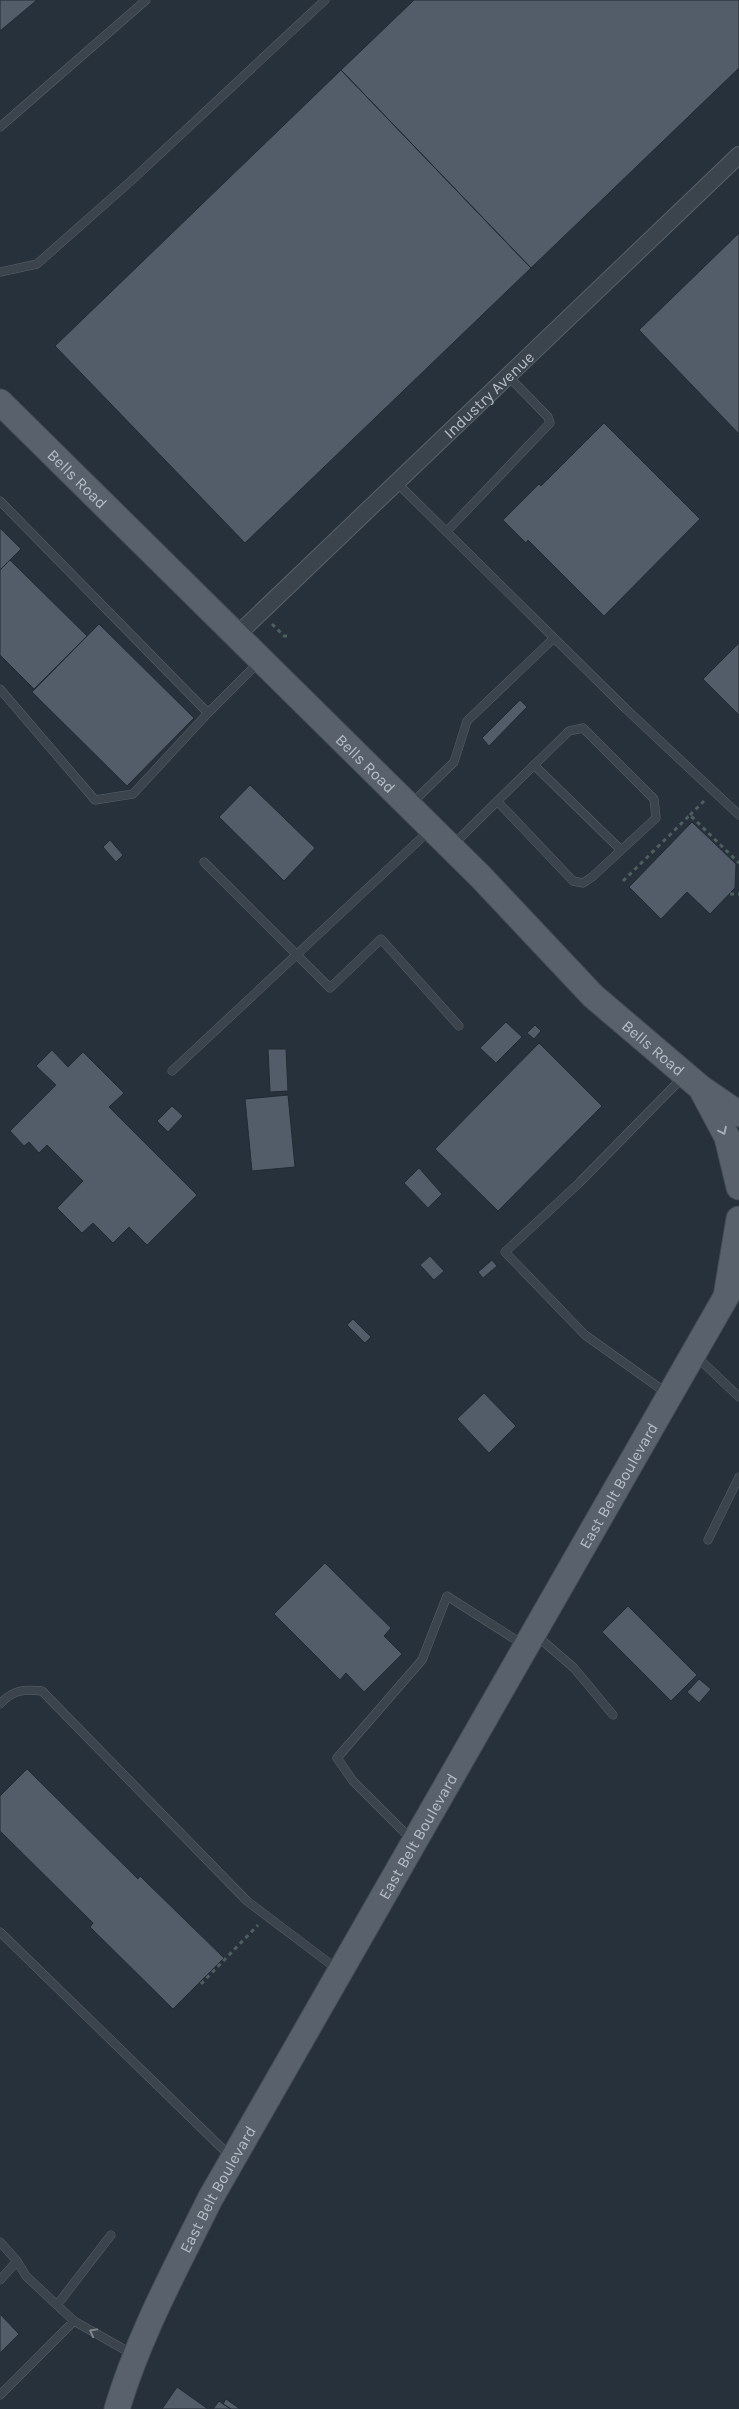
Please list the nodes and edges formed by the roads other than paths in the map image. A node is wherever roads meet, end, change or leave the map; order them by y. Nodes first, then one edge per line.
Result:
1 (146, 0) edge
2 (325, 0) edge
3 (0, 127) edge
4 (739, 155) edge
5 (0, 272) edge
6 (507, 375) junction
7 (1, 406) edge
8 (396, 482) junction
9 (0, 501) edge
10 (447, 531) junction
11 (237, 635) junction
12 (554, 638) junction
13 (261, 660) junction
14 (0, 689) edge
15 (208, 713) junction
16 (534, 765) junction
17 (497, 801) junction
18 (739, 802) edge
19 (409, 806) junction
20 (732, 809) junction
21 (739, 815) edge
22 (432, 829) junction
23 (450, 847) junction
24 (621, 850) junction
25 (204, 862) dead end
26 (295, 954) junction
27 (459, 1026) dead end
28 (172, 1070) dead end
29 (694, 1081) junction
30 (739, 1114) edge
31 (739, 1187) edge
32 (739, 1219) edge
33 (739, 1274) edge
34 (726, 1296) junction
35 (693, 1353) junction
36 (669, 1395) junction
37 (739, 1397) edge
38 (739, 1477) edge
39 (708, 1540) dead end
40 (530, 1639) junction
41 (0, 1704) edge
42 (613, 1715) dead end
43 (414, 1842) junction
44 (0, 1932) edge
45 (340, 1972) junction
46 (233, 2159) junction
47 (111, 2235) dead end
48 (0, 2242) edge
49 (17, 2261) junction
50 (0, 2280) edge
51 (56, 2305) junction
52 (74, 2321) junction
53 (136, 2356) junction
54 (0, 2395) edge
55 (117, 2409) edge

1 - 3 lane
2 - 5 lane
4 - 6 street, Industry Avenue
6 - 8 street, Industry Avenue
6 - 10 lane
7 - 11 main road, Bells Road
8 - 10 lane
8 - 11 street, Industry Avenue
9 - 15 lane
10 - 12 lane
11 - 13 main road, Bells Road
12 - 19 lane
12 - 20 lane
13 - 15 lane
13 - 19 main road, Bells Road
14 - 15 lane
16 - 17 lane
16 - 24 lane
16 - 24 lane
17 - 23 lane
17 - 24 lane
18 - 20 lane
19 - 22 main road, Bells Road
20 - 21 lane
22 - 23 main road, Bells Road
22 - 26 lane
23 - 29 main road, Bells Road
25 - 26 lane
26 - 27 lane
26 - 28 lane
29 - 30 main road, Bells Road
29 -> 31 main road
29 - 36 lane
32 - 34 main road
33 - 34 main road, East Belt Boulevard
34 - 35 main road, East Belt Boulevard
35 - 36 main road, East Belt Boulevard
35 - 37 lane
36 - 40 main road, East Belt Boulevard
38 - 39 lane
40 - 42 lane
40 - 43 main road, East Belt Boulevard
40 - 43 lane
41 - 45 lane
43 - 45 main road, East Belt Boulevard
44 - 46 lane
45 - 46 main road, East Belt Boulevard
46 - 53 main road, East Belt Boulevard
47 - 51 lane
48 - 49 lane
49 - 50 lane
49 - 51 lane
51 - 52 lane
53 -> 52 lane
52 - 54 lane
53 - 55 main road, East Belt Boulevard

